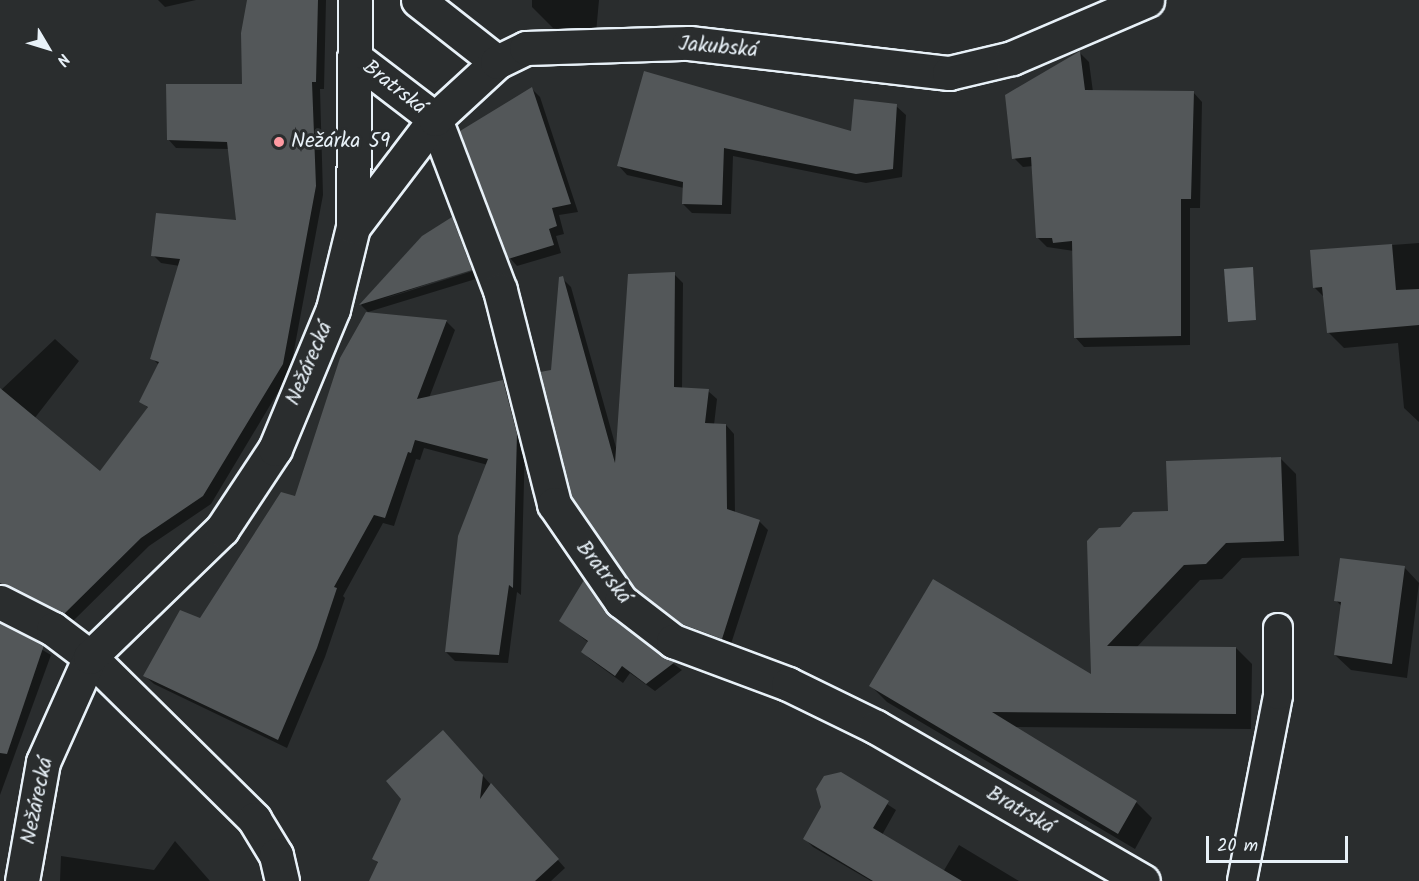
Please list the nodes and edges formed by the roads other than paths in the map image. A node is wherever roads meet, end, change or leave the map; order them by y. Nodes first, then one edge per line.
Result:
1 (355, 0) edge
2 (418, 0) edge
3 (1147, 0) edge
4 (354, 57) junction
5 (497, 62) junction
6 (435, 119) junction
7 (353, 227) junction
8 (0, 602) edge
9 (1278, 628) dead end
10 (90, 657) junction
11 (22, 881) edge
12 (282, 881) edge
13 (1143, 881) edge
14 (1242, 881) edge

1 - 4 street, Nežárecká
2 - 5 street
3 - 5 street, Jakubská
4 - 6 street, Bratrská
4 - 7 street, Nežárecká
5 - 6 street, Jakubská
6 - 7 street, Jakubská
6 - 13 street, Bratrská
7 - 10 street, Nežárecká
8 - 10 street
9 - 14 lane
10 - 11 street, Nežárecká
10 - 12 street

